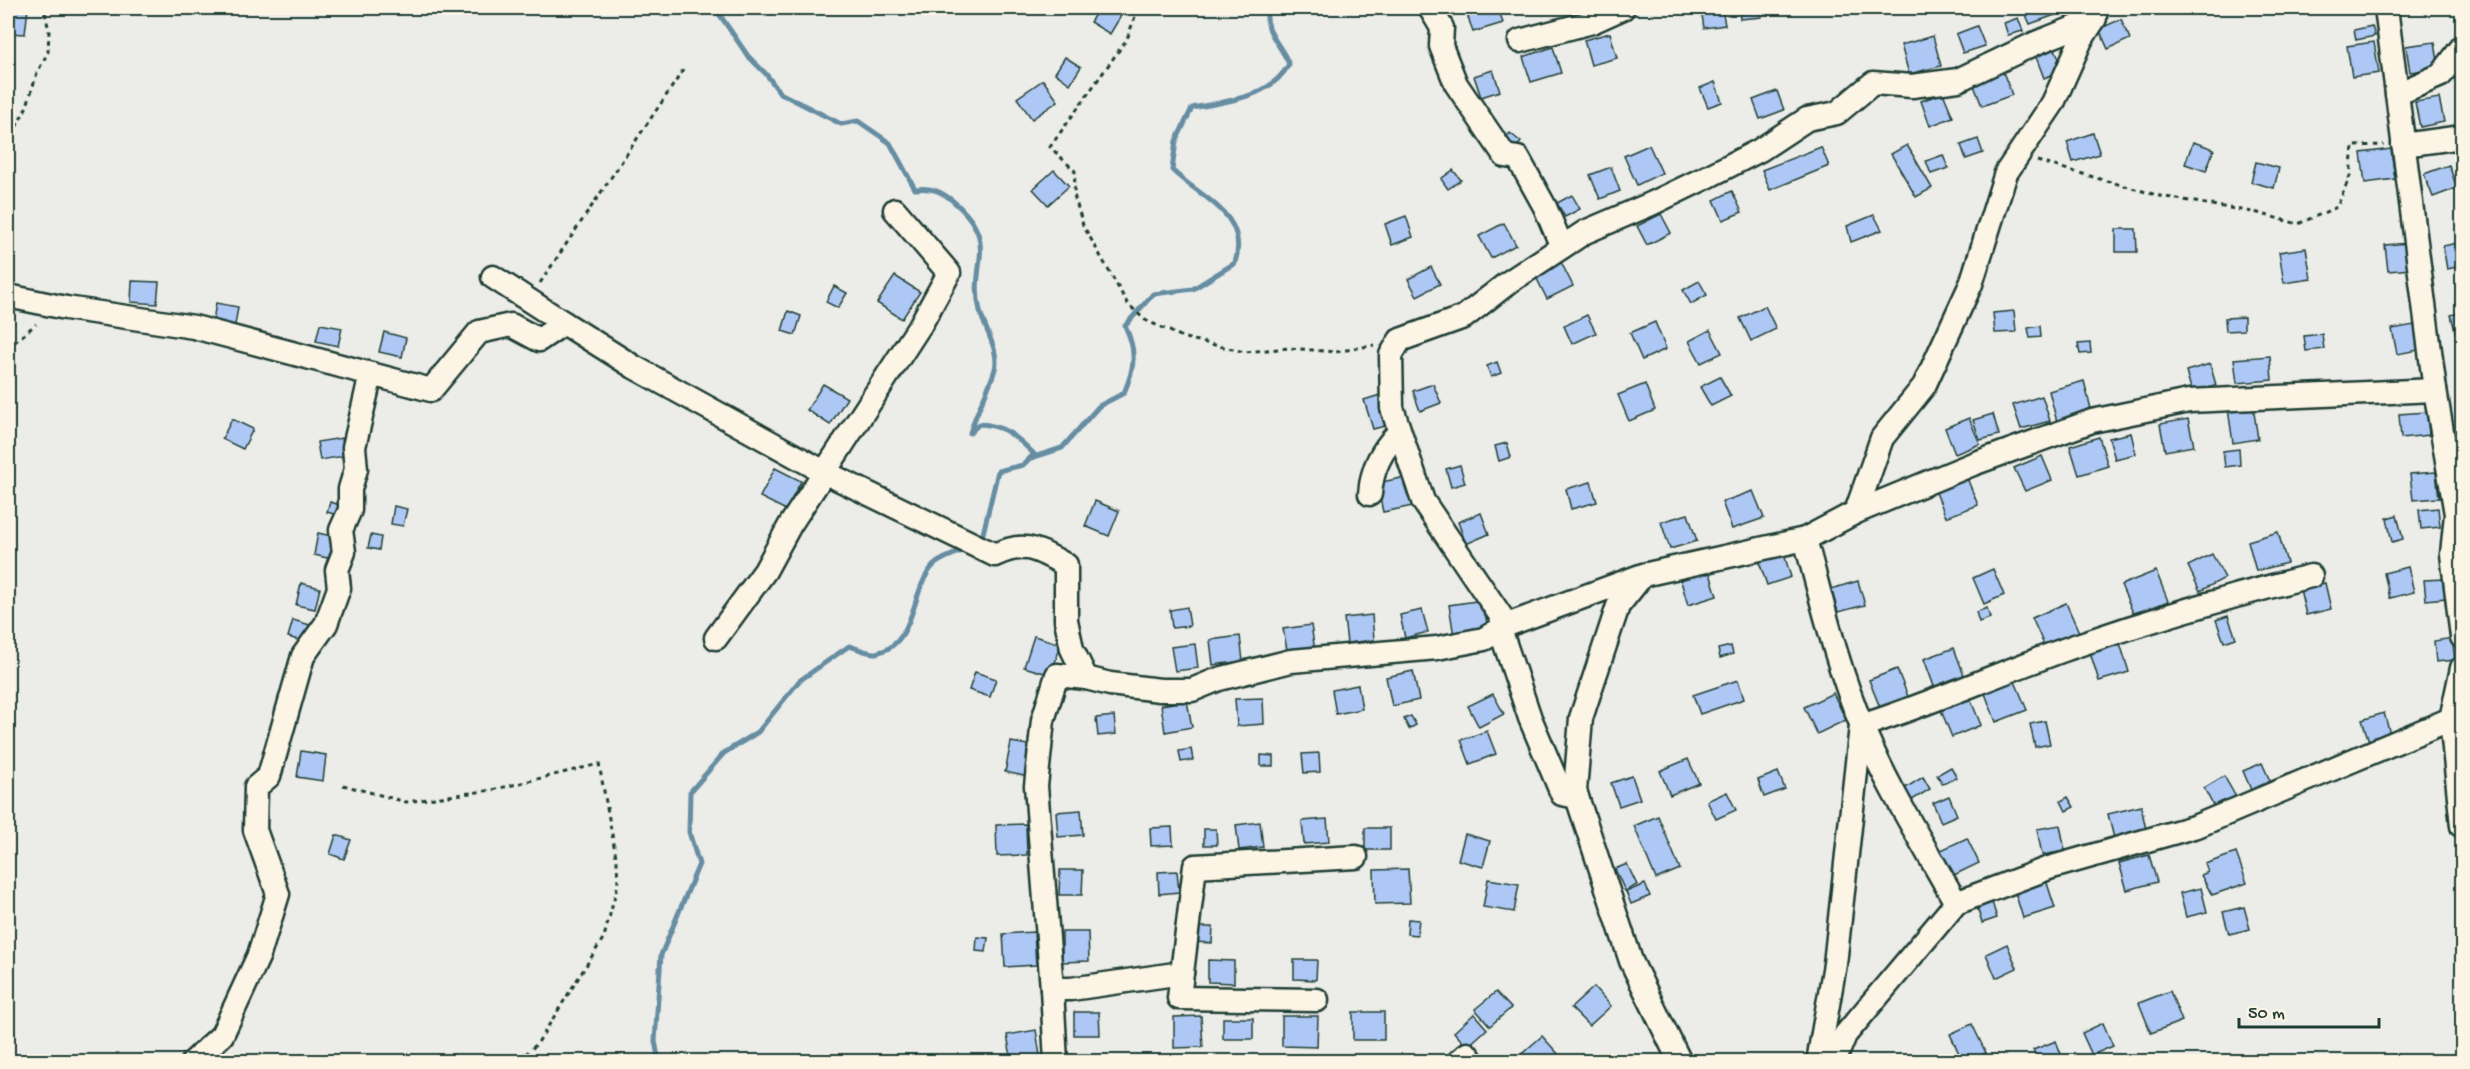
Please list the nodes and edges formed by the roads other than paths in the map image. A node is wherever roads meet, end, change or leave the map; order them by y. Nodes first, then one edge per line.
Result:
1 (1430, 8) edge
2 (1623, 8) edge
3 (2386, 8) edge
4 (2098, 14) edge
5 (1520, 41) dead end
6 (2463, 47) edge
7 (2397, 94) junction
8 (2463, 137) edge
9 (2403, 145) junction
10 (895, 210) dead end
11 (1562, 247) junction
12 (493, 277) dead end
13 (8, 296) edge
14 (564, 323) junction
15 (371, 374) junction
16 (2435, 390) junction
17 (1399, 432) junction
18 (826, 473) junction
19 (1370, 494) dead end
20 (1856, 512) junction
21 (2459, 513) edge
22 (1805, 539) junction
23 (1643, 575) junction
24 (2311, 576) dead end
25 (1503, 627) junction
26 (2463, 637) edge
27 (716, 638) dead end
28 (2463, 668) edge
29 (1086, 678) junction
30 (2451, 719) junction
31 (1861, 726) junction
32 (2460, 772) edge
33 (1577, 797) junction
34 (2463, 826) edge
35 (1356, 857) dead end
36 (1956, 903) junction
37 (1182, 973) junction
38 (1052, 989) junction
39 (1317, 1000) dead end
40 (194, 1062) edge
41 (1056, 1062) edge
42 (1458, 1062) edge
43 (1473, 1062) edge
44 (1680, 1062) edge
45 (1818, 1062) edge
46 (1834, 1062) edge

1 - 11 street
2 - 5 street
3 - 7 street
4 - 11 street
4 - 20 street
6 - 7 street
7 - 9 street
8 - 9 street
9 - 16 street
10 - 18 street
11 - 17 street
12 - 14 street
13 - 15 street
14 - 15 street
14 - 18 street
15 - 40 street
16 - 20 street
16 - 21 street
17 - 19 street
17 - 25 street
18 - 27 street
18 - 29 street
20 - 22 street
21 - 26 street
22 - 23 street
22 - 31 street
23 - 25 street
23 - 33 street
24 - 31 street
25 - 29 street
25 - 33 street
28 - 30 street
29 - 38 street
30 - 32 street
30 - 36 street
31 - 36 street
31 - 45 street
32 - 34 street
33 - 44 street
35 - 37 street
36 - 46 street
37 - 38 street
37 - 39 street
38 - 41 street
42 - 43 street

